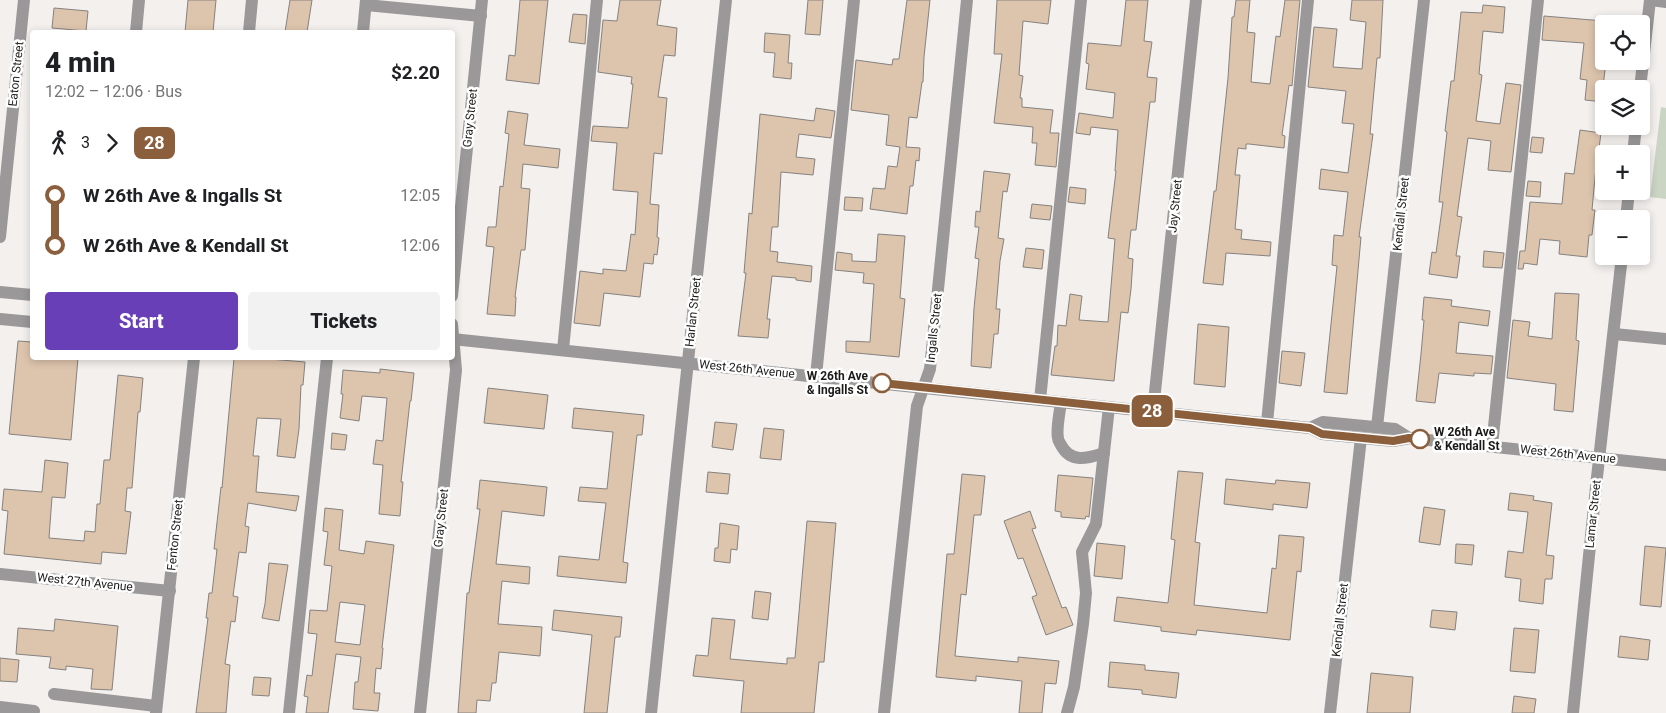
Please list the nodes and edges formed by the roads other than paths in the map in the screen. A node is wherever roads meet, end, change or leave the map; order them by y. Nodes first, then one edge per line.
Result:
1 (24, 0) edge
2 (139, 0) edge
3 (252, 0) edge
4 (482, 0) edge
5 (597, 0) edge
6 (726, 0) edge
7 (854, 0) edge
8 (967, 0) edge
9 (1081, 0) edge
10 (1196, 0) edge
11 (1308, 0) edge
12 (1424, 0) edge
13 (1538, 0) edge
14 (1651, 0) edge
15 (366, 2) edge
16 (1666, 2) edge
17 (481, 16) junction
18 (136, 30) edge
19 (249, 30) edge
20 (363, 30) edge
21 (1641, 80) edge
22 (0, 237) edge
23 (1621, 265) edge
24 (455, 267) edge
25 (0, 292) edge
26 (30, 295) edge
27 (0, 319) edge
28 (30, 322) edge
29 (1614, 334) junction
30 (455, 339) edge
31 (1666, 339) edge
32 (563, 350) junction
33 (194, 360) edge
34 (328, 360) edge
35 (455, 360) edge
36 (688, 363) junction
37 (816, 376) junction
38 (924, 388) junction
39 (1040, 400) junction
40 (1061, 402) junction
41 (1109, 407) junction
42 (1153, 411) junction
43 (1267, 423) junction
44 (1377, 427) junction
45 (1310, 428) junction
46 (1360, 438) junction
47 (1409, 438) junction
48 (1492, 446) junction
49 (1104, 452) junction
50 (1599, 458) junction
51 (1666, 465) edge
52 (0, 574) edge
53 (170, 591) junction
54 (54, 694) dead end
55 (0, 707) edge
56 (156, 709) edge
57 (34, 713) edge
58 (289, 713) edge
59 (420, 713) edge
60 (651, 713) edge
61 (884, 713) edge
62 (1067, 713) edge
63 (1330, 713) edge
64 (1573, 713) edge

1 - 22 street, Eaton Street
2 - 18 street
3 - 19 street
4 - 17 street, Gray Street
5 - 32 street
6 - 36 street, Harlan Street
7 - 37 street
8 - 38 street, Ingalls Street
9 - 39 street
10 - 42 street, Jay Street
11 - 43 street
12 - 44 street, Kendall Street
13 - 48 street
14 - 16 street
14 - 21 street
15 - 17 street
15 - 20 street
17 - 24 street, Gray Street
23 - 29 street, Lamar Street
25 - 26 street
27 - 28 street
29 - 31 street
29 - 50 street, Lamar Street
30 - 32 street, West 26th Avenue
32 - 36 street, West 26th Avenue
33 - 53 street, Fenton Street
34 - 58 street
35 - 59 street, Gray Street
36 - 37 street, West 26th Avenue
36 - 60 street, Harlan Street
37 - 38 street, West 26th Avenue
38 - 39 street, West 26th Avenue
38 - 61 street, Ingalls Street
39 - 40 street, West 26th Avenue
40 - 41 street, West 26th Avenue
40 - 49 street
41 - 42 street, West 26th Avenue
41 - 49 street
42 - 43 street, West 26th Avenue
43 - 45 street, West 26th Avenue
44 - 45 street, West 26th Avenue
44 - 47 street, West 26th Avenue
45 - 46 street, West 26th Avenue
46 - 47 street, West 26th Avenue
46 - 63 street, Kendall Street
47 - 48 street, West 26th Avenue
48 - 50 street, West 26th Avenue
49 - 62 street
50 - 51 street, West 26th Avenue
50 - 64 street, Lamar Street
52 - 53 street, West 27th Avenue
53 - 56 street, Fenton Street
54 - 56 street
55 - 57 street

